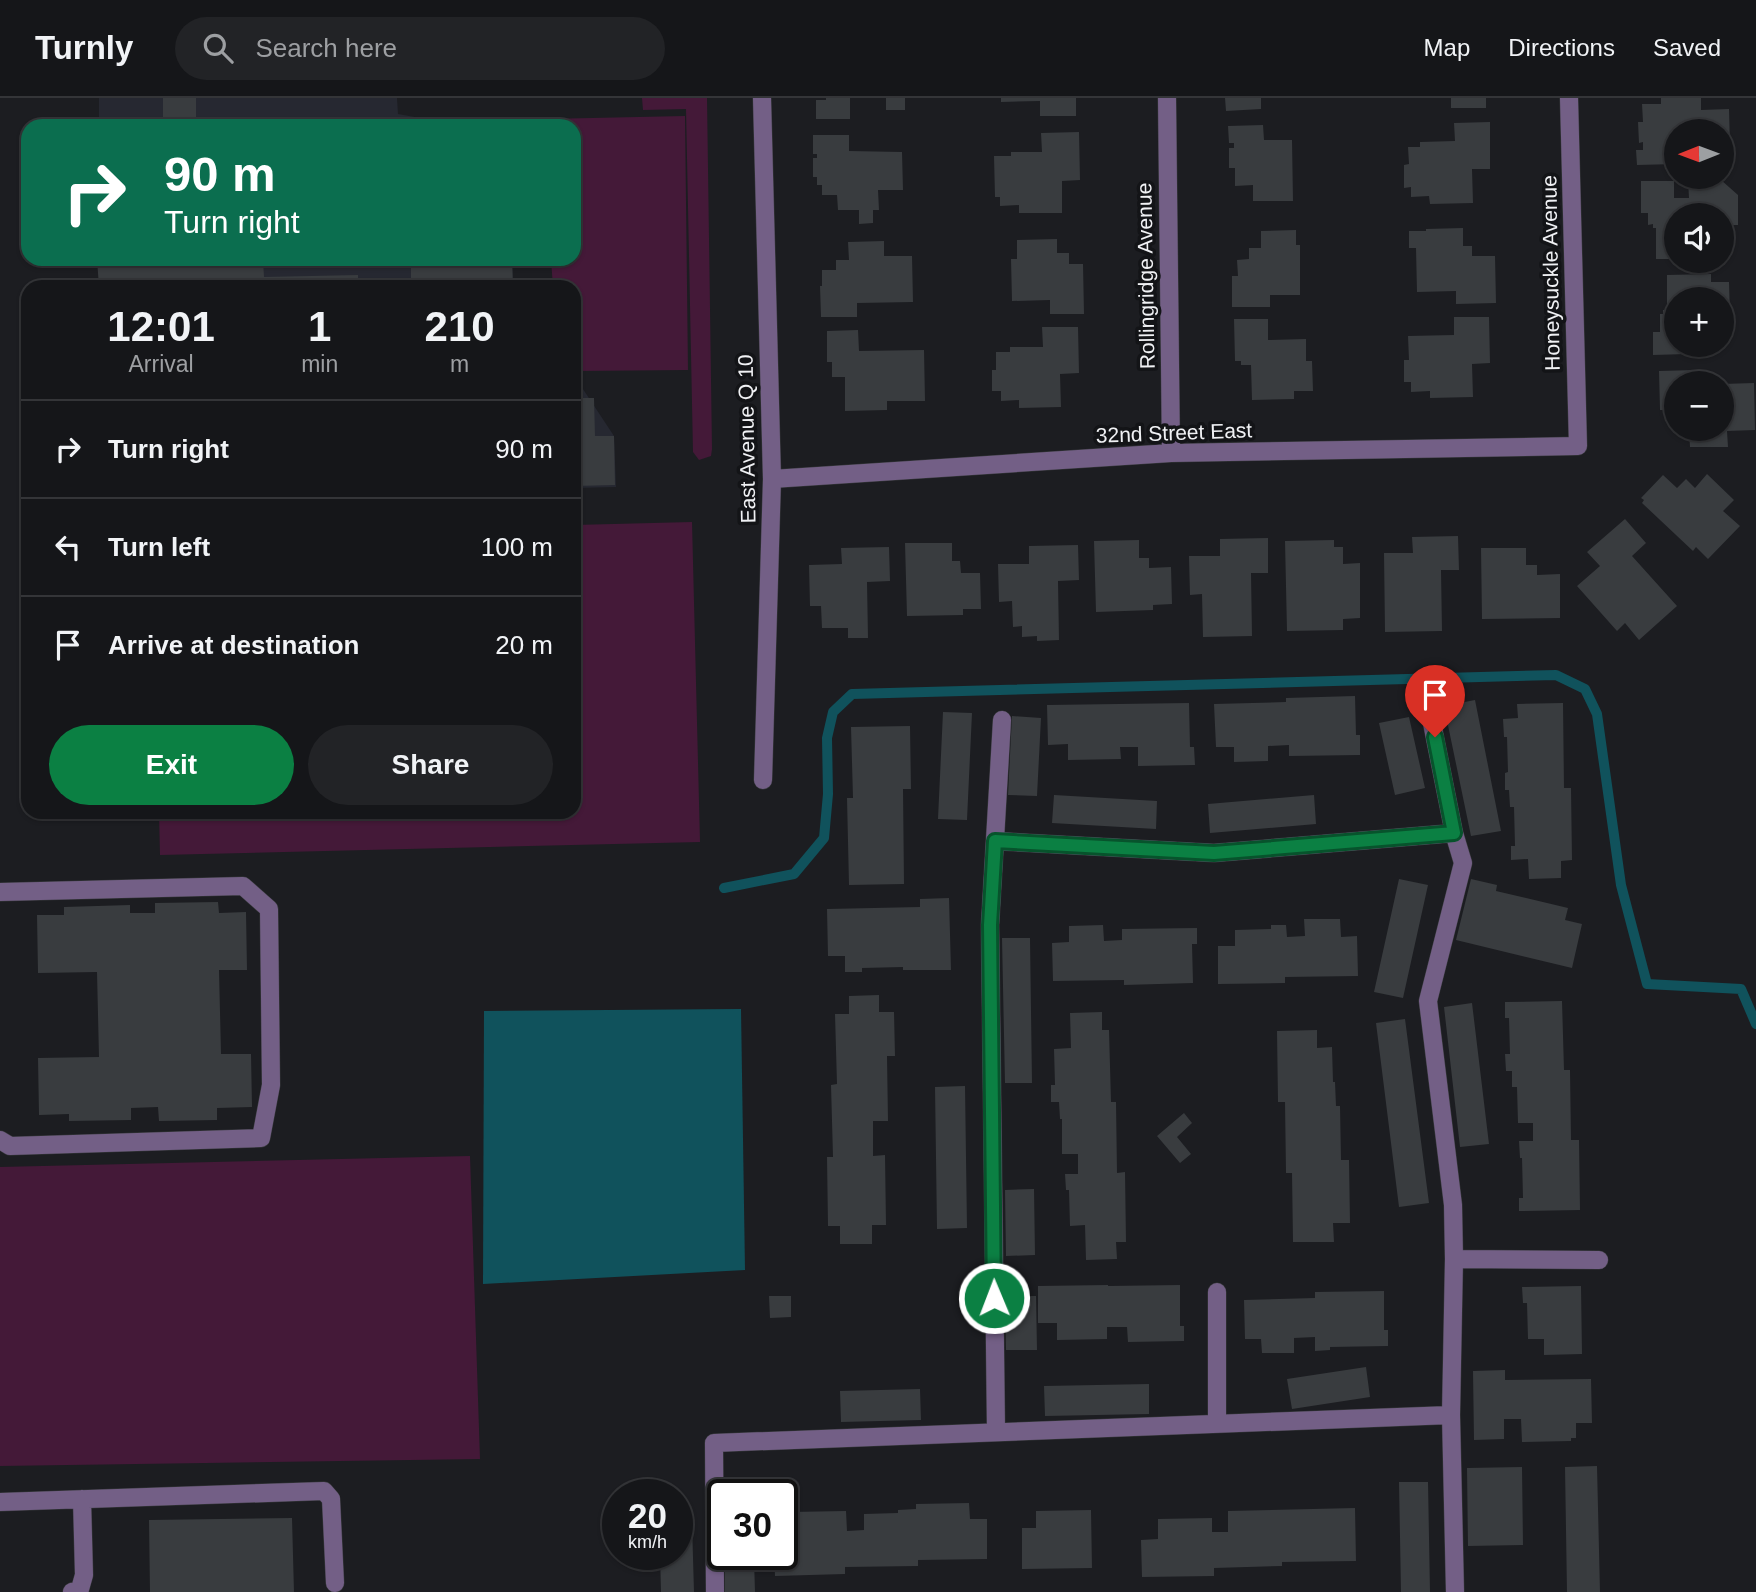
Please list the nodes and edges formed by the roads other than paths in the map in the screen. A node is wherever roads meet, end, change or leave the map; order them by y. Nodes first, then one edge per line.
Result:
1 (762, 98) edge
2 (1167, 98) edge
3 (1569, 98) edge
4 (1578, 446) joint
5 (1171, 453) junction
6 (772, 479) junction
7 (1430, 713) dead end
8 (1002, 720) dead end
9 (763, 780) dead end
10 (1454, 833) junction
11 (995, 841) junction
12 (0, 892) edge
13 (0, 1140) edge
14 (1454, 1259) junction
15 (1600, 1260) dead end
16 (1217, 1292) dead end
17 (1451, 1415) junction
18 (1217, 1424) junction
19 (996, 1432) junction
20 (82, 1499) junction
21 (0, 1502) edge
22 (335, 1583) dead end
23 (72, 1592) edge
24 (715, 1592) edge
25 (1455, 1592) edge

1 - 6 street, East Avenue Q 10
2 - 5 street, Rollingridge Avenue
3 - 4 street, Honeysuckle Avenue
4 - 5 street, 32nd Street East
5 - 6 street, 32nd Street East
6 - 9 street, East Avenue Q 10
7 - 10 street
8 - 11 street
10 - 11 street
10 - 14 street
11 - 19 street
12 - 13 street
14 - 15 street
14 - 17 street
16 - 18 street
17 - 18 street
17 - 25 street
18 - 19 street
19 - 24 street
20 - 21 street
20 - 22 street
20 - 23 street

